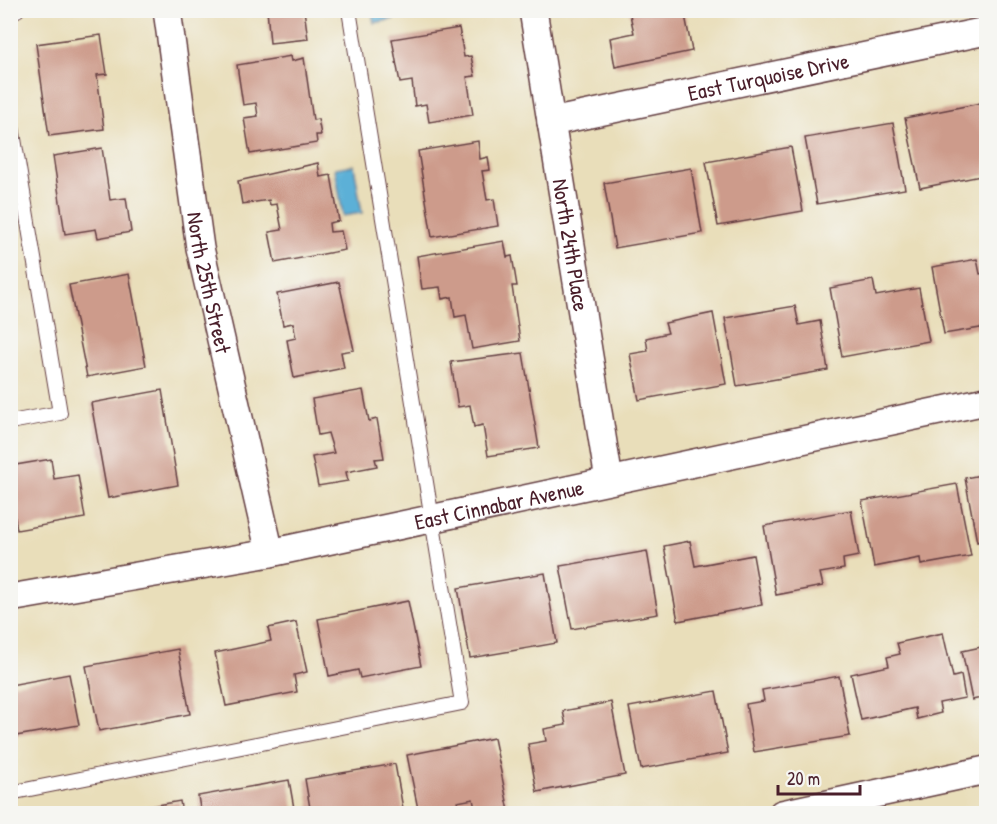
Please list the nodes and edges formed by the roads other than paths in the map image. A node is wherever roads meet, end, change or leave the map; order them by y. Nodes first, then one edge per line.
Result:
1 (17, 10) edge
2 (167, 10) edge
3 (349, 10) edge
4 (533, 10) edge
5 (10, 12) edge
6 (987, 31) edge
7 (10, 115) edge
8 (551, 122) junction
9 (987, 401) edge
10 (10, 422) edge
11 (609, 480) junction
12 (432, 520) junction
13 (270, 553) junction
14 (10, 598) edge
15 (987, 770) edge
16 (10, 793) edge
17 (782, 813) edge

1 - 5 lane
2 - 13 street, North 25th Street
3 - 12 lane
4 - 8 street, North 24th Place
6 - 8 street, East Turquoise Drive
7 - 10 lane
8 - 11 street, North 24th Place
9 - 11 street, East Cinnabar Avenue
11 - 12 street, East Cinnabar Avenue
12 - 13 street, East Cinnabar Avenue
12 - 16 lane
13 - 14 street, East Cinnabar Avenue
15 - 17 street

